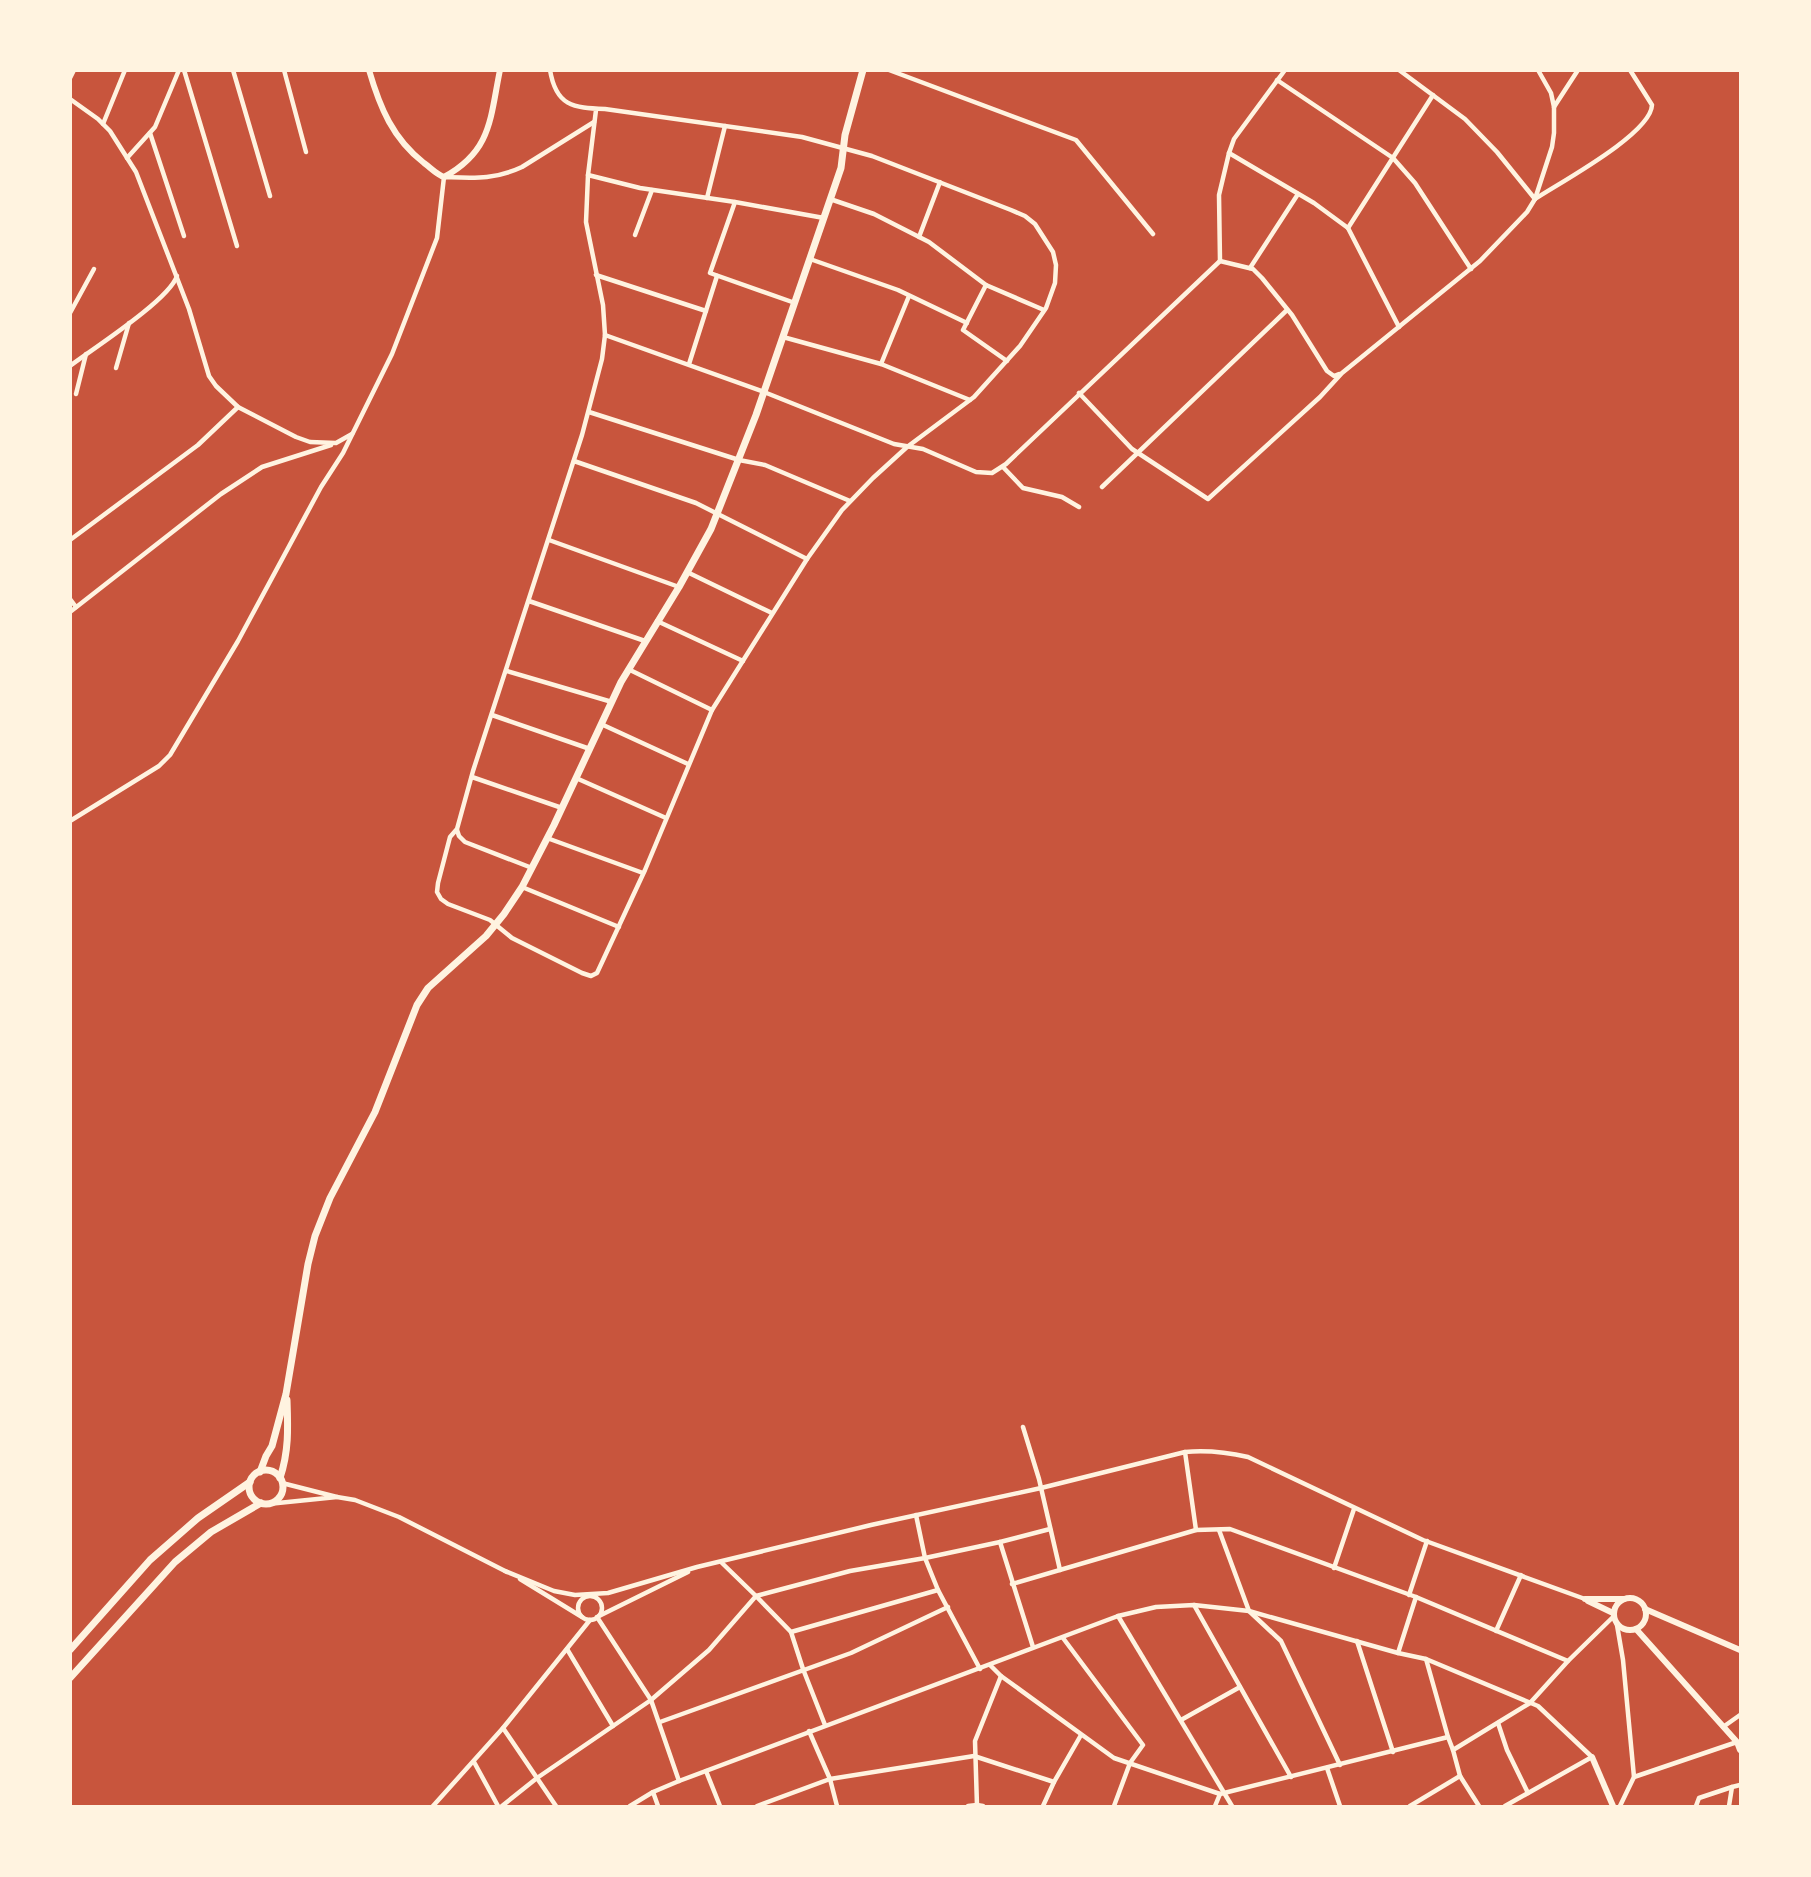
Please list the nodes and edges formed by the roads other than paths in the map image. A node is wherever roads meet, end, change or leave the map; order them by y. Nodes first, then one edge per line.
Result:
1 (74, 70) edge
2 (125, 70) edge
3 (179, 70) edge
4 (184, 70) edge
5 (233, 70) edge
6 (284, 70) edge
7 (369, 70) edge
8 (500, 70) edge
9 (550, 70) edge
10 (863, 70) edge
11 (889, 70) edge
12 (1285, 70) edge
13 (1399, 70) edge
14 (1539, 70) edge
15 (1578, 70) edge
16 (1630, 70) edge
17 (70, 78) edge
18 (1277, 80) junction
19 (1432, 95) junction
20 (71, 100) edge
21 (1554, 107) junction
22 (596, 110) junction
23 (594, 122) junction
24 (103, 124) junction
25 (725, 126) junction
26 (150, 133) junction
27 (843, 148) junction
28 (306, 152) dead end
29 (1229, 153) junction
30 (127, 158) junction
31 (1393, 158) junction
32 (588, 175) junction
33 (444, 177) junction
34 (940, 183) junction
35 (652, 190) junction
36 (1298, 194) junction
37 (270, 196) dead end
38 (707, 198) junction
39 (830, 199) junction
40 (1535, 199) junction
41 (735, 202) junction
42 (824, 218) junction
43 (1348, 228) junction
44 (1153, 234) dead end
45 (635, 235) dead end
46 (184, 237) dead end
47 (919, 237) junction
48 (237, 246) dead end
49 (810, 259) junction
50 (1220, 261) junction
51 (1250, 268) junction
52 (1470, 269) junction
53 (94, 270) dead end
54 (596, 275) junction
55 (177, 276) junction
56 (717, 276) junction
57 (986, 285) junction
58 (909, 296) junction
59 (795, 303) junction
60 (1044, 310) junction
61 (1287, 310) junction
62 (706, 311) junction
63 (70, 313) edge
64 (129, 323) junction
65 (967, 323) junction
66 (1399, 327) junction
67 (605, 335) junction
68 (783, 337) junction
69 (86, 354) junction
70 (1007, 361) junction
71 (689, 364) junction
72 (881, 364) junction
73 (70, 366) edge
74 (116, 368) dead end
75 (1342, 373) junction
76 (764, 392) junction
77 (1078, 393) junction
78 (76, 394) dead end
79 (970, 400) junction
80 (238, 407) junction
81 (589, 412) junction
82 (353, 434) junction
83 (336, 443) junction
84 (908, 447) junction
85 (1138, 454) junction
86 (739, 460) junction
87 (574, 461) junction
88 (1003, 467) junction
89 (1102, 488) dead end
90 (850, 501) junction
91 (1079, 507) dead end
92 (718, 514) junction
93 (70, 540) edge
94 (549, 540) junction
95 (807, 559) junction
96 (687, 572) junction
97 (679, 587) junction
98 (70, 599) edge
99 (529, 601) junction
100 (76, 607) junction
101 (70, 612) edge
102 (772, 613) junction
103 (657, 621) junction
104 (645, 641) junction
105 (743, 661) junction
106 (628, 669) junction
107 (507, 670) junction
108 (612, 702) junction
109 (712, 710) junction
110 (492, 715) junction
111 (602, 724) junction
112 (590, 749) junction
113 (688, 764) junction
114 (472, 777) junction
115 (576, 778) junction
116 (562, 808) junction
117 (666, 818) junction
118 (70, 821) edge
119 (457, 829) junction
120 (548, 838) junction
121 (532, 868) junction
122 (643, 873) junction
123 (522, 887) junction
124 (495, 926) junction
125 (619, 927) junction
126 (286, 1394) junction
127 (1023, 1427) dead end
128 (1185, 1452) junction
129 (260, 1472) junction
130 (281, 1481) junction
131 (250, 1482) junction
132 (1041, 1488) junction
133 (338, 1497) junction
134 (265, 1504) junction
135 (1354, 1509) junction
136 (916, 1515) junction
137 (1050, 1529) junction
138 (1196, 1530) junction
139 (1219, 1530) junction
140 (1426, 1541) junction
141 (1000, 1542) junction
142 (925, 1558) junction
143 (722, 1563) junction
144 (697, 1567) junction
145 (1334, 1568) junction
146 (1060, 1570) junction
147 (506, 1571) junction
148 (1521, 1575) junction
149 (1012, 1584) junction
150 (938, 1590) junction
151 (1409, 1595) junction
152 (589, 1596) junction
153 (756, 1596) junction
154 (1416, 1598) junction
155 (1585, 1599) junction
156 (1625, 1599) junction
157 (1194, 1605) junction
158 (948, 1607) junction
159 (1645, 1609) junction
160 (1249, 1611) junction
161 (1613, 1615) junction
162 (1118, 1616) junction
163 (582, 1617) junction
164 (597, 1617) junction
165 (590, 1620) junction
166 (1617, 1625) junction
167 (1636, 1629) junction
168 (1496, 1631) junction
169 (791, 1632) junction
170 (1063, 1638) junction
171 (1357, 1641) junction
172 (1033, 1647) junction
173 (567, 1649) junction
174 (70, 1650) edge
175 (1740, 1650) edge
176 (1398, 1653) junction
177 (1426, 1659) junction
178 (1568, 1661) junction
179 (990, 1665) junction
180 (803, 1669) junction
181 (980, 1669) junction
182 (1001, 1676) junction
183 (70, 1678) edge
184 (1240, 1687) junction
185 (651, 1700) junction
186 (1530, 1703) junction
187 (1740, 1714) edge
188 (1181, 1720) junction
189 (660, 1722) junction
190 (1498, 1723) junction
191 (825, 1725) junction
192 (613, 1726) junction
193 (1723, 1727) junction
194 (503, 1728) junction
195 (809, 1731) junction
196 (1081, 1734) junction
197 (1448, 1737) junction
198 (1737, 1742) junction
199 (1453, 1750) junction
200 (1740, 1750) edge
201 (1393, 1752) junction
202 (974, 1756) junction
203 (1592, 1757) junction
204 (474, 1762) junction
205 (1130, 1763) junction
206 (1340, 1765) junction
207 (1327, 1768) junction
208 (706, 1771) junction
209 (1460, 1776) junction
210 (1291, 1777) junction
211 (537, 1778) junction
212 (1634, 1778) junction
213 (830, 1779) junction
214 (679, 1781) junction
215 (1054, 1782) junction
216 (1740, 1785) edge
217 (1732, 1787) junction
218 (653, 1792) junction
219 (1223, 1793) junction
220 (1528, 1793) junction
221 (433, 1806) edge
222 (500, 1806) edge
223 (556, 1806) edge
224 (630, 1806) edge
225 (658, 1806) edge
226 (720, 1806) edge
227 (757, 1806) edge
228 (837, 1806) edge
229 (968, 1806) edge
230 (979, 1806) edge
231 (1043, 1806) edge
232 (1114, 1806) edge
233 (1215, 1806) edge
234 (1232, 1806) edge
235 (1340, 1806) edge
236 (1410, 1806) edge
237 (1479, 1806) edge
238 (1505, 1806) edge
239 (1613, 1806) edge
240 (1620, 1806) edge
241 (1696, 1806) edge
242 (1729, 1806) edge

1 - 17 street
2 - 24 street
3 - 26 street
4 - 48 street
5 - 37 street
6 - 28 street
7 - 33 street
8 - 33 street
9 - 22 street
10 - 27 main road
11 - 44 street
12 - 18 street
13 - 19 street
14 - 21 street
15 - 21 street
16 - 40 street
18 - 29 street
18 - 31 street
19 - 31 street
19 - 40 street
20 - 24 street
21 - 40 street
22 - 23 street
22 - 25 street
23 - 32 street
23 - 33 street
24 - 30 street
25 - 27 street
25 - 38 street
26 - 30 street
26 - 46 street
27 - 34 street
27 - 39 main road
29 - 36 street
29 - 50 street
30 - 55 street
31 - 43 street
31 - 52 street
32 - 35 street
32 - 54 street
33 - 82 street
34 - 47 street
34 - 60 street
35 - 38 street
35 - 45 street
36 - 43 street
36 - 51 street
38 - 41 street
39 - 42 main road
39 - 47 street
40 - 52 street
41 - 42 street
41 - 56 street
42 - 49 main road
43 - 66 street
47 - 57 street
49 - 58 street
49 - 59 main road
50 - 51 street
50 - 77 street
51 - 61 street
52 - 66 street
53 - 63 street
54 - 62 street
54 - 67 street
55 - 64 street
55 - 80 street
56 - 59 street
56 - 62 street
57 - 60 street
57 - 65 street
58 - 65 street
58 - 72 street
59 - 68 main road
60 - 70 street
61 - 75 street
61 - 85 street
62 - 71 street
64 - 69 street
64 - 74 street
65 - 70 street
66 - 75 street
67 - 71 street
67 - 81 street
68 - 72 street
68 - 76 main road
69 - 73 street
69 - 78 street
70 - 79 street
71 - 76 street
72 - 79 street
75 - 85 street
76 - 84 street
76 - 86 main road
77 - 85 street
77 - 88 street
79 - 84 street
80 - 83 street
80 - 93 street
81 - 86 street
81 - 87 street
82 - 83 street
82 - 118 street
83 - 100 street
84 - 88 street
84 - 90 street
85 - 89 street
86 - 90 street
86 - 92 main road
87 - 92 street
87 - 94 street
88 - 91 street
90 - 95 street
92 - 95 street
92 - 96 main road
94 - 97 street
94 - 99 street
95 - 102 street
96 - 97 main road
96 - 102 street
97 - 103 main road
98 - 100 street
99 - 104 street
99 - 107 street
100 - 101 street
102 - 105 street
103 - 104 main road
103 - 105 street
104 - 106 main road
105 - 109 street
106 - 108 main road
106 - 109 street
107 - 108 street
107 - 110 street
108 - 111 main road
109 - 113 street
110 - 112 street
110 - 114 street
111 - 112 main road
111 - 113 street
112 - 115 main road
113 - 117 street
114 - 116 street
114 - 119 street
115 - 116 main road
115 - 117 street
116 - 120 main road
117 - 122 street
119 - 121 street
119 - 124 street
120 - 121 main road
120 - 122 street
121 - 123 main road
122 - 125 street
123 - 124 main road
123 - 125 street
124 - 125 street
124 - 126 main road
126 - 129 main road
126 - 130 main road
127 - 132 street
128 - 132 street
128 - 135 street
128 - 138 street
129 - 130 main road
129 - 131 main road
130 - 133 street
130 - 134 main road
131 - 134 main road
131 - 174 main road
132 - 136 street
132 - 137 street
133 - 134 street
133 - 147 street
134 - 183 main road
135 - 140 street
135 - 145 street
136 - 142 street
136 - 143 street
137 - 141 street
137 - 146 street
138 - 139 street
138 - 146 street
139 - 145 street
139 - 160 street
140 - 148 street
140 - 151 street
141 - 142 street
141 - 149 street
142 - 150 street
142 - 153 street
143 - 144 street
143 - 153 street
144 - 152 street
144 - 164 street
145 - 151 street
146 - 149 street
147 - 152 street
147 - 163 street
148 - 155 street
148 - 168 street
149 - 172 street
150 - 158 street
150 - 169 street
151 - 154 street
152 - 163 street
152 - 164 street
153 - 169 street
153 - 185 street
154 - 168 street
154 - 176 street
155 - 156 street
155 - 161 street
156 - 159 street
156 - 161 street
157 - 160 street
157 - 162 street
157 - 184 street
158 - 180 street
158 - 181 street
159 - 167 street
159 - 175 street
160 - 171 street
160 - 206 street
161 - 166 street
161 - 178 street
162 - 170 street
162 - 188 street
163 - 165 street
164 - 165 street
164 - 185 street
165 - 173 street
166 - 167 street
166 - 212 street
167 - 193 street
168 - 178 street
169 - 180 street
170 - 172 street
170 - 205 street
171 - 176 street
171 - 201 street
172 - 179 street
173 - 192 street
173 - 194 street
176 - 177 street
177 - 186 street
177 - 197 street
178 - 186 street
179 - 181 street
179 - 182 street
180 - 189 street
180 - 191 street
181 - 191 street
182 - 196 street
182 - 202 street
184 - 188 street
184 - 210 street
185 - 189 street
185 - 192 street
186 - 190 street
186 - 203 street
187 - 193 street
188 - 219 street
189 - 214 street
190 - 199 street
190 - 220 street
191 - 195 street
192 - 211 street
193 - 198 street
194 - 204 street
194 - 211 street
195 - 208 street
195 - 213 street
196 - 205 street
196 - 215 street
197 - 199 street
197 - 201 street
198 - 200 street
198 - 212 street
199 - 209 street
201 - 206 street
202 - 213 street
202 - 215 street
202 - 230 street
203 - 220 street
203 - 239 street
204 - 221 street
204 - 222 street
205 - 219 street
205 - 232 street
206 - 207 street
207 - 210 street
207 - 235 street
208 - 214 street
208 - 226 street
209 - 236 street
209 - 237 street
210 - 219 street
211 - 222 street
211 - 223 street
212 - 240 street
213 - 227 street
213 - 228 street
214 - 218 street
215 - 231 street
216 - 217 street
217 - 241 street
217 - 242 street
218 - 224 street
218 - 225 street
219 - 233 street
219 - 234 street
220 - 238 street
229 - 230 street

